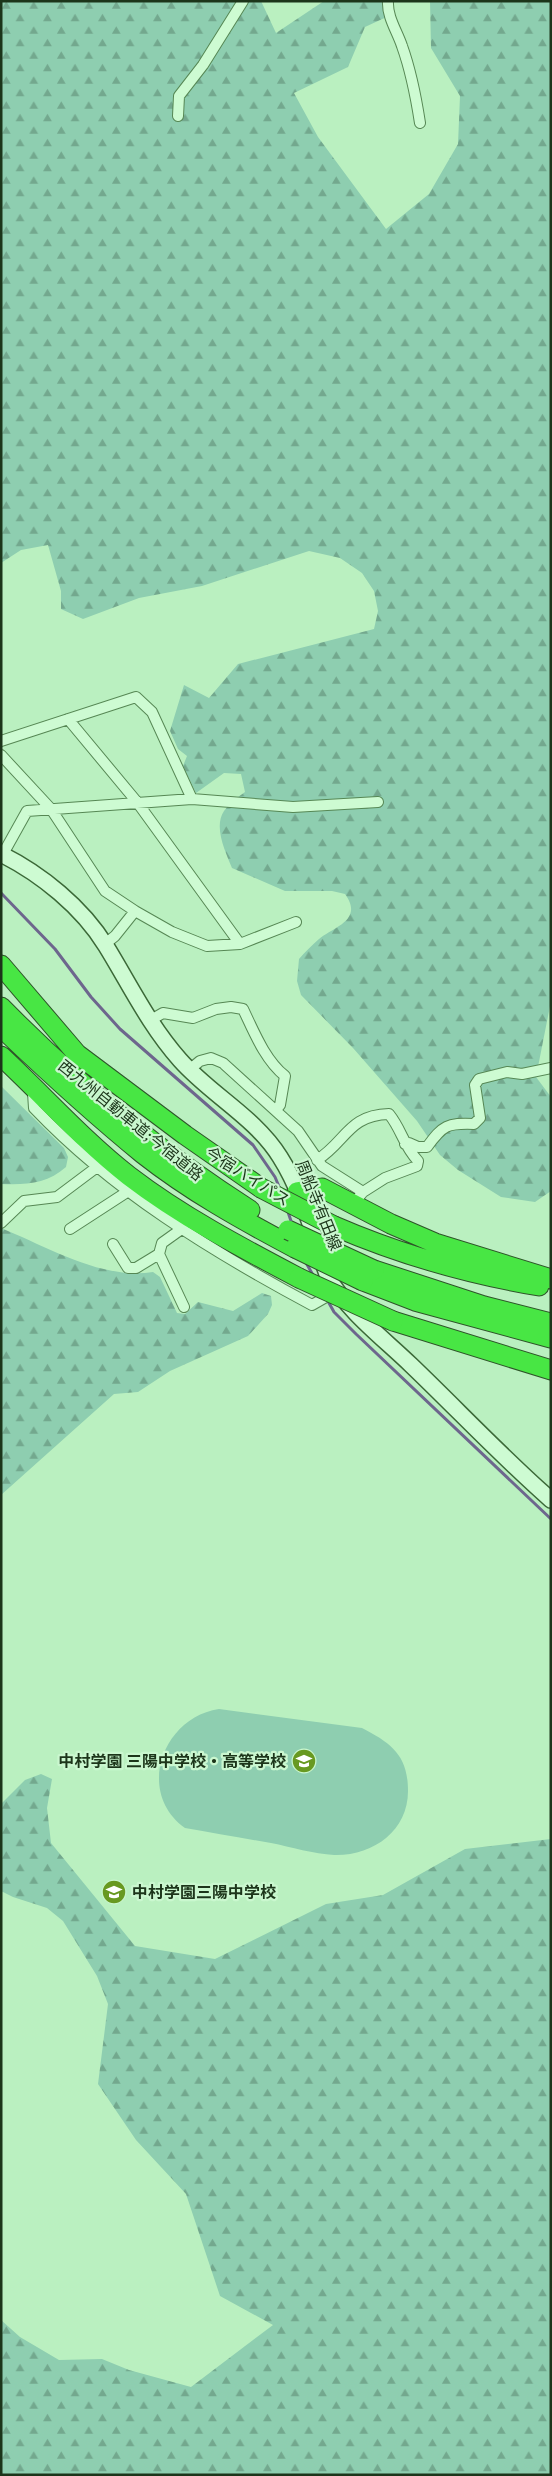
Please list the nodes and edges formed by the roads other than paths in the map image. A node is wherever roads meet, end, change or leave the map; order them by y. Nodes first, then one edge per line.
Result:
1 (244, 1) edge
2 (388, 1) edge
3 (178, 116) dead end
4 (420, 123) dead end
5 (68, 719) junction
6 (1, 741) edge
7 (1, 755) edge
8 (192, 799) junction
9 (138, 802) junction
10 (378, 802) dead end
11 (51, 809) junction
12 (2, 854) edge
13 (135, 911) junction
14 (296, 922) dead end
15 (105, 944) junction
16 (240, 944) junction
17 (1, 965) edge
18 (1, 1008) edge
19 (149, 1021) junction
20 (1, 1027) edge
21 (1, 1056) edge
22 (551, 1068) edge
23 (189, 1070) junction
24 (38, 1090) junction
25 (276, 1110) junction
26 (405, 1144) junction
27 (317, 1160) junction
28 (97, 1167) junction
29 (127, 1192) junction
30 (297, 1192) junction
31 (358, 1198) junction
32 (1, 1223) edge
33 (182, 1228) junction
34 (70, 1229) dead end
35 (113, 1244) dead end
36 (159, 1254) junction
37 (551, 1279) edge
38 (421, 1287) junction
39 (551, 1288) edge
40 (336, 1291) junction
41 (511, 1302) dead end
42 (184, 1307) dead end
43 (551, 1322) edge
44 (551, 1338) edge
45 (551, 1370) edge
46 (551, 1500) edge

1 - 3 street
2 - 4 street
5 - 6 street
5 - 8 street
5 - 9 street
7 - 11 street
8 - 9 street
8 - 10 street
9 - 11 street
9 - 16 street
11 - 12 street
11 - 13 street
12 - 15 main road, 周船寺有田線
13 - 15 street
13 - 16 street
14 - 16 street
15 - 19 main road, 周船寺有田線
17 - 39 highway, 今宿バイパス, bridge
18 - 38 highway, 西九州自動車道;今宿道路, bridge
19 - 23 main road, 周船寺有田線
19 - 25 street
20 - 44 highway, 西九州自動車道;今宿道路, bridge
21 - 24 highway
22 - 26 street
23 - 25 street
23 - 30 main road, 周船寺有田線
24 - 28 street
24 - 45 highway, bridge
25 - 27 street
26 - 27 street
26 - 31 street
27 - 31 street
28 - 29 street
28 - 32 street
29 - 33 street
29 - 34 street
30 - 31 highway
30 - 40 main road, 周船寺有田線
31 - 37 highway
33 - 36 street
33 - 40 street
35 - 36 street
36 - 42 street
38 - 41 highway
38 - 43 highway, 西九州自動車道;今宿道路
40 - 46 main road, 周船寺有田線

